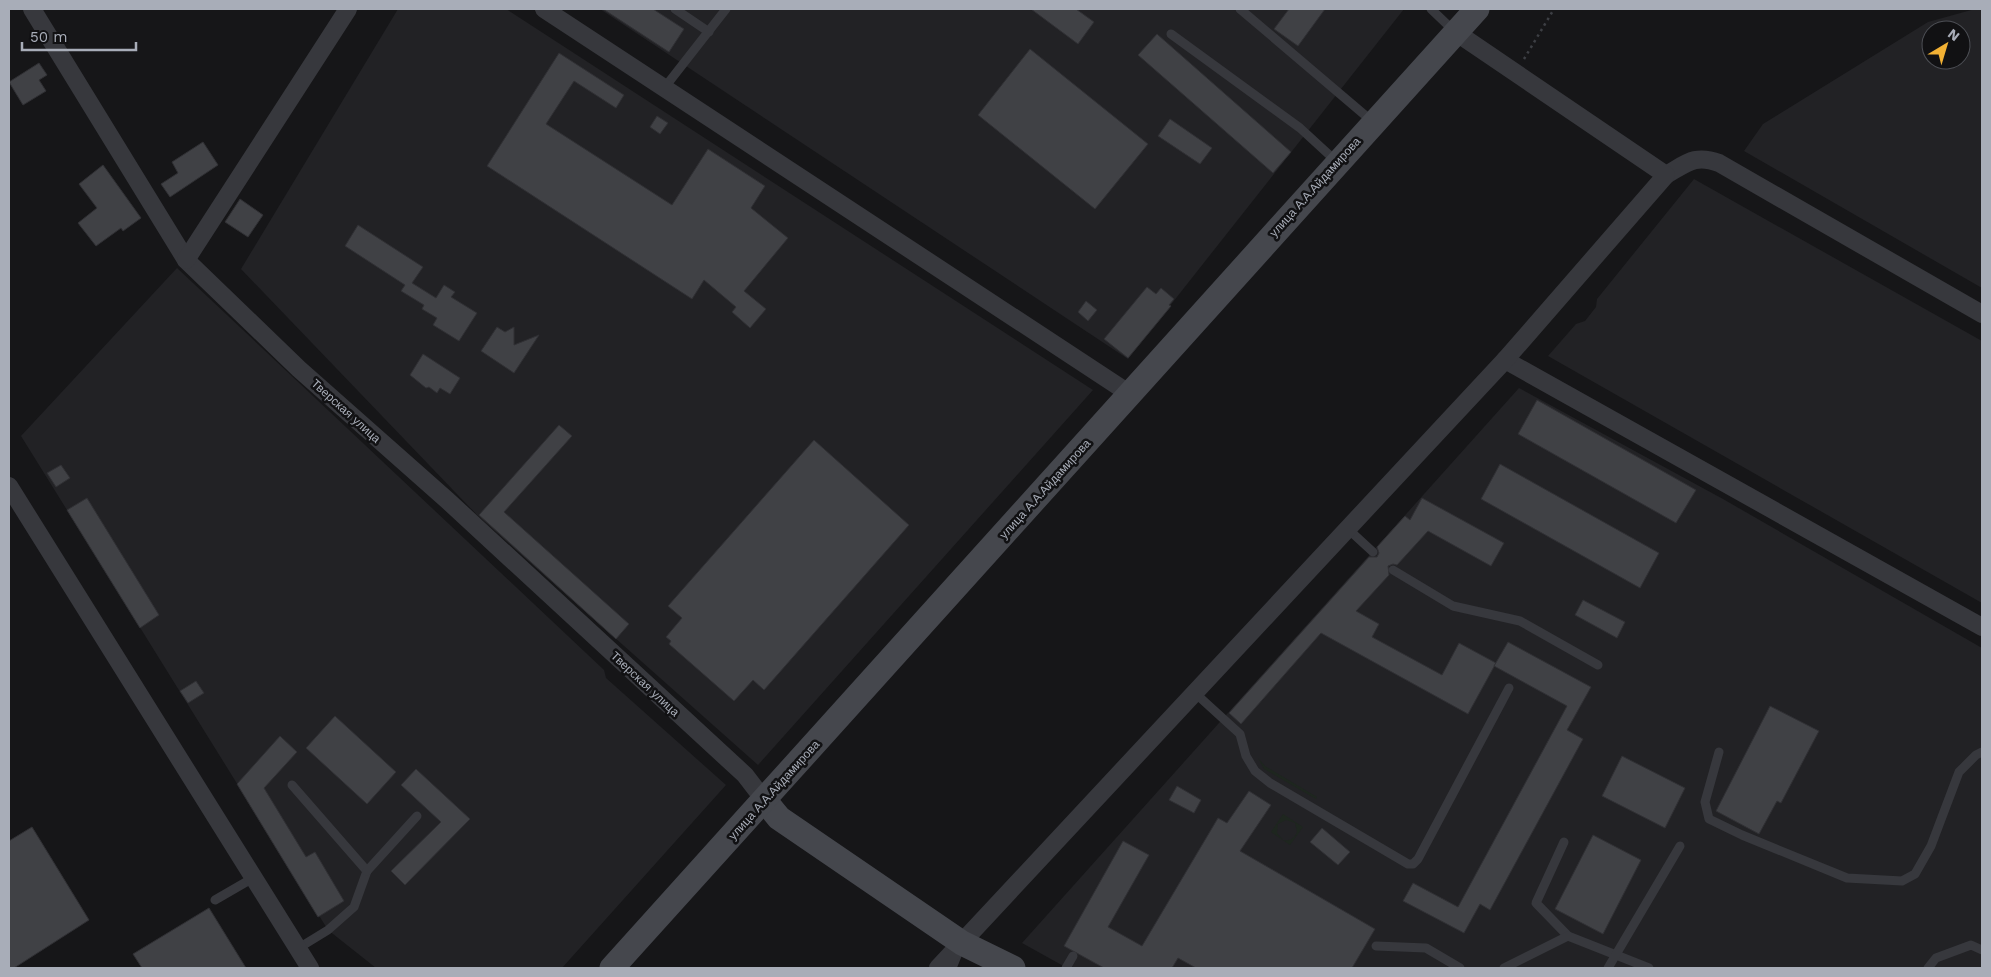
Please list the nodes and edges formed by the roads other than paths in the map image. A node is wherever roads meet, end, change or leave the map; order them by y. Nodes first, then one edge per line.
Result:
1 (32, 9) edge
2 (544, 9) edge
3 (675, 9) edge
4 (726, 9) edge
5 (1240, 9) edge
6 (1432, 9) edge
7 (1477, 9) edge
8 (342, 12) edge
9 (1454, 31) junction
10 (709, 32) junction
11 (1171, 34) dead end
12 (665, 87) junction
13 (1373, 123) junction
14 (1338, 162) junction
15 (1666, 175) junction
16 (186, 260) junction
17 (1982, 314) edge
18 (1505, 360) junction
19 (1130, 394) junction
20 (9, 486) edge
21 (1348, 529) junction
22 (1373, 552) dead end
23 (1393, 570) dead end
24 (1982, 627) edge
25 (1598, 665) dead end
26 (1509, 688) dead end
27 (1195, 693) junction
28 (1719, 752) dead end
29 (1982, 752) edge
30 (292, 785) dead end
31 (765, 801) junction
32 (417, 816) dead end
33 (1564, 842) dead end
34 (1680, 846) dead end
35 (366, 871) junction
36 (253, 878) junction
37 (215, 900) dead end
38 (1568, 936) junction
39 (962, 943) junction
40 (1376, 946) dead end
41 (297, 949) junction
42 (1982, 950) edge
43 (1073, 956) dead end
44 (1615, 956) junction
45 (310, 968) edge
46 (612, 968) edge
47 (938, 968) edge
48 (952, 968) edge
49 (1013, 968) edge
50 (1066, 968) edge
51 (1460, 968) edge
52 (1504, 968) edge
53 (1608, 968) edge
54 (1649, 968) edge
55 (1928, 968) edge

1 - 16 street, Тверская улица
2 - 12 street
3 - 10 lane
4 - 10 lane
5 - 13 lane
6 - 9 lane
7 - 9 main road, улица А.А.Айдамирова
8 - 16 street
9 - 13 main road, улица А.А.Айдамирова
9 - 15 street
10 - 12 lane
11 - 14 lane
12 - 19 street
13 - 14 main road, улица А.А.Айдамирова
14 - 19 main road, улица А.А.Айдамирова
15 - 17 street
15 - 18 street
16 - 31 street, Тверская улица
18 - 21 street
18 - 24 street
19 - 31 main road, улица А.А.Айдамирова
20 - 36 street
21 - 22 lane
21 - 27 street
23 - 25 lane
26 - 27 lane
27 - 39 street
28 - 29 lane
30 - 35 lane
31 - 39 main road, Тверская улица
31 - 46 main road, улица А.А.Айдамирова
32 - 35 lane
33 - 38 lane
34 - 44 lane
35 - 41 lane
36 - 37 lane
36 - 41 street
38 - 44 lane
38 - 52 lane
39 - 47 street
39 - 48 lane
39 - 49 main road, Тверская улица
40 - 51 lane
41 - 45 street
42 - 55 lane
43 - 50 lane
44 - 53 lane
44 - 54 lane

